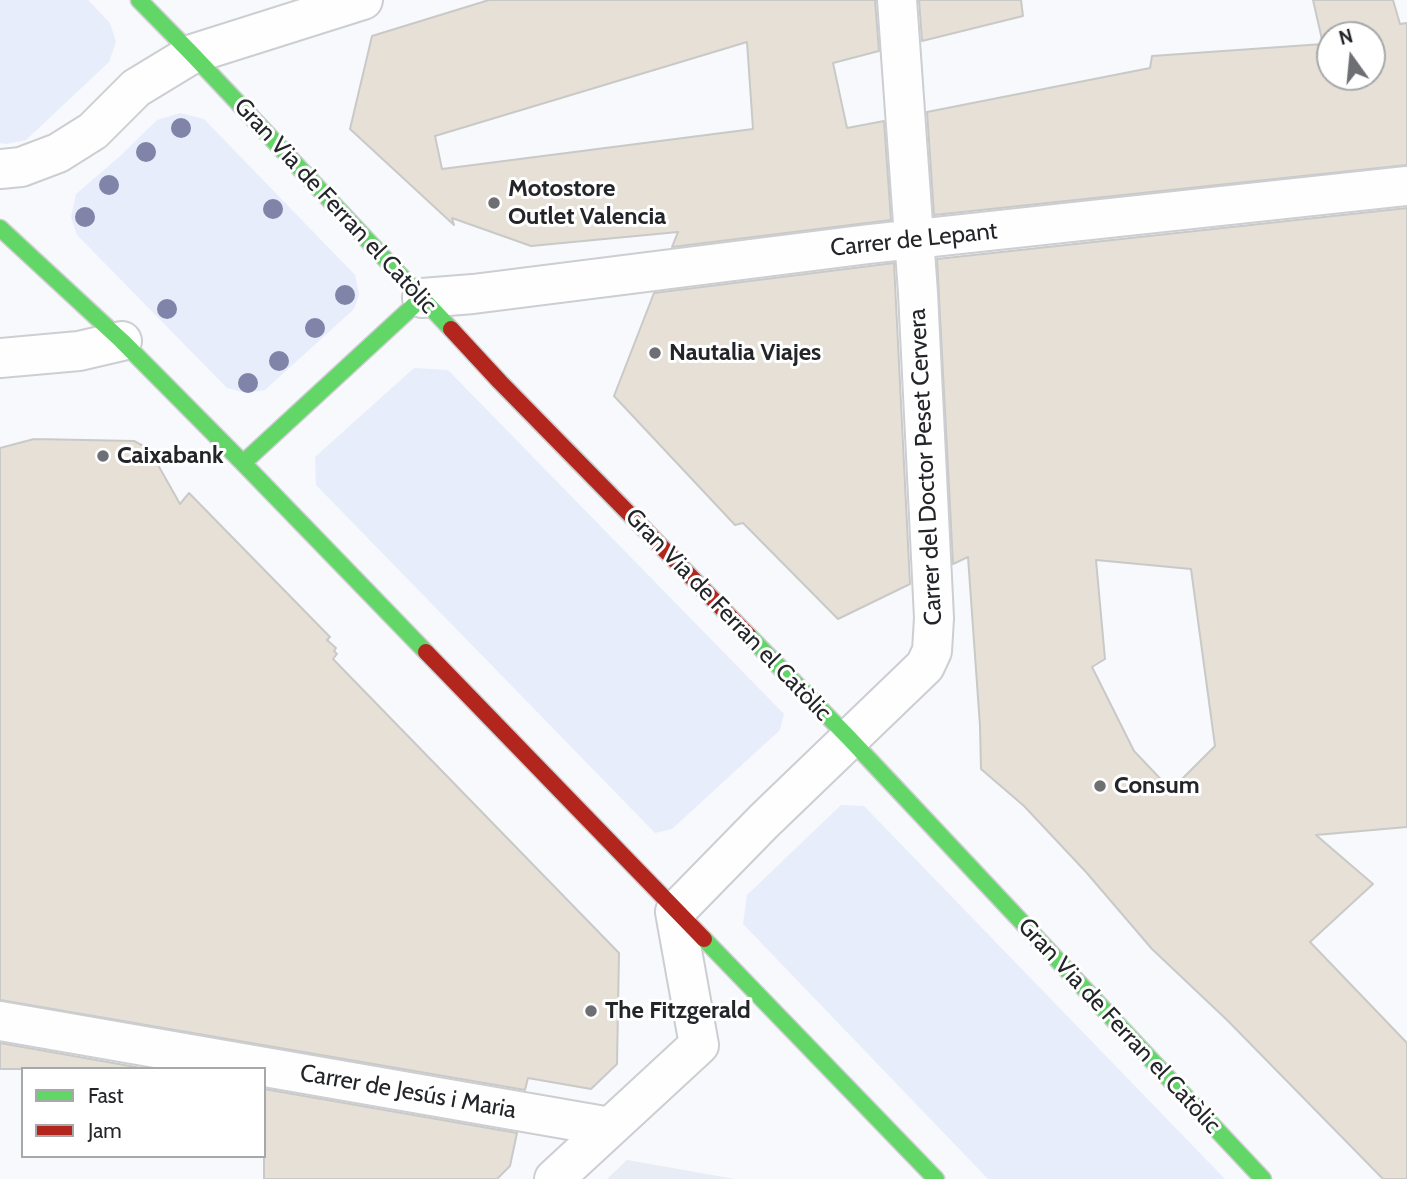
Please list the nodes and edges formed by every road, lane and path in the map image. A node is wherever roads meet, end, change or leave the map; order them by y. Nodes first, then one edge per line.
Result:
1 (139, 0) edge
2 (363, 0) edge
3 (897, 0) edge
4 (191, 54) junction
5 (0, 169) edge
6 (1407, 186) edge
7 (0, 228) edge
8 (915, 239) junction
9 (422, 298) junction
10 (122, 341) junction
11 (0, 358) edge
12 (243, 463) junction
13 (849, 738) junction
14 (676, 912) junction
15 (0, 1021) edge
16 (265, 1067) edge
17 (266, 1067) edge
18 (610, 1127) junction
19 (554, 1179) edge
20 (936, 1179) edge
21 (1262, 1179) edge

1 - 4 main road, Gran Via de Ferran el Catòlic
2 - 4 street
3 - 8 street, Carrer del Doctor Peset Cervera
4 - 5 street
4 - 9 main road, Gran Via de Ferran el Catòlic
6 - 8 street, Carrer de Lepant
7 - 10 main road
8 - 9 street, Carrer de Lepant
8 - 13 street, Carrer del Doctor Peset Cervera
9 - 12 main road
9 - 13 main road, Gran Via de Ferran el Catòlic
10 - 11 street
10 - 12 main road
12 - 14 main road
13 - 14 street, Carrer del Doctor Peset Cervera
13 - 21 main road, Gran Via de Ferran el Catòlic
14 - 18 street
14 - 20 main road
15 - 16 street, Carrer de Jesús i Maria
17 - 18 street, Carrer de Jesús i Maria
18 - 19 street

